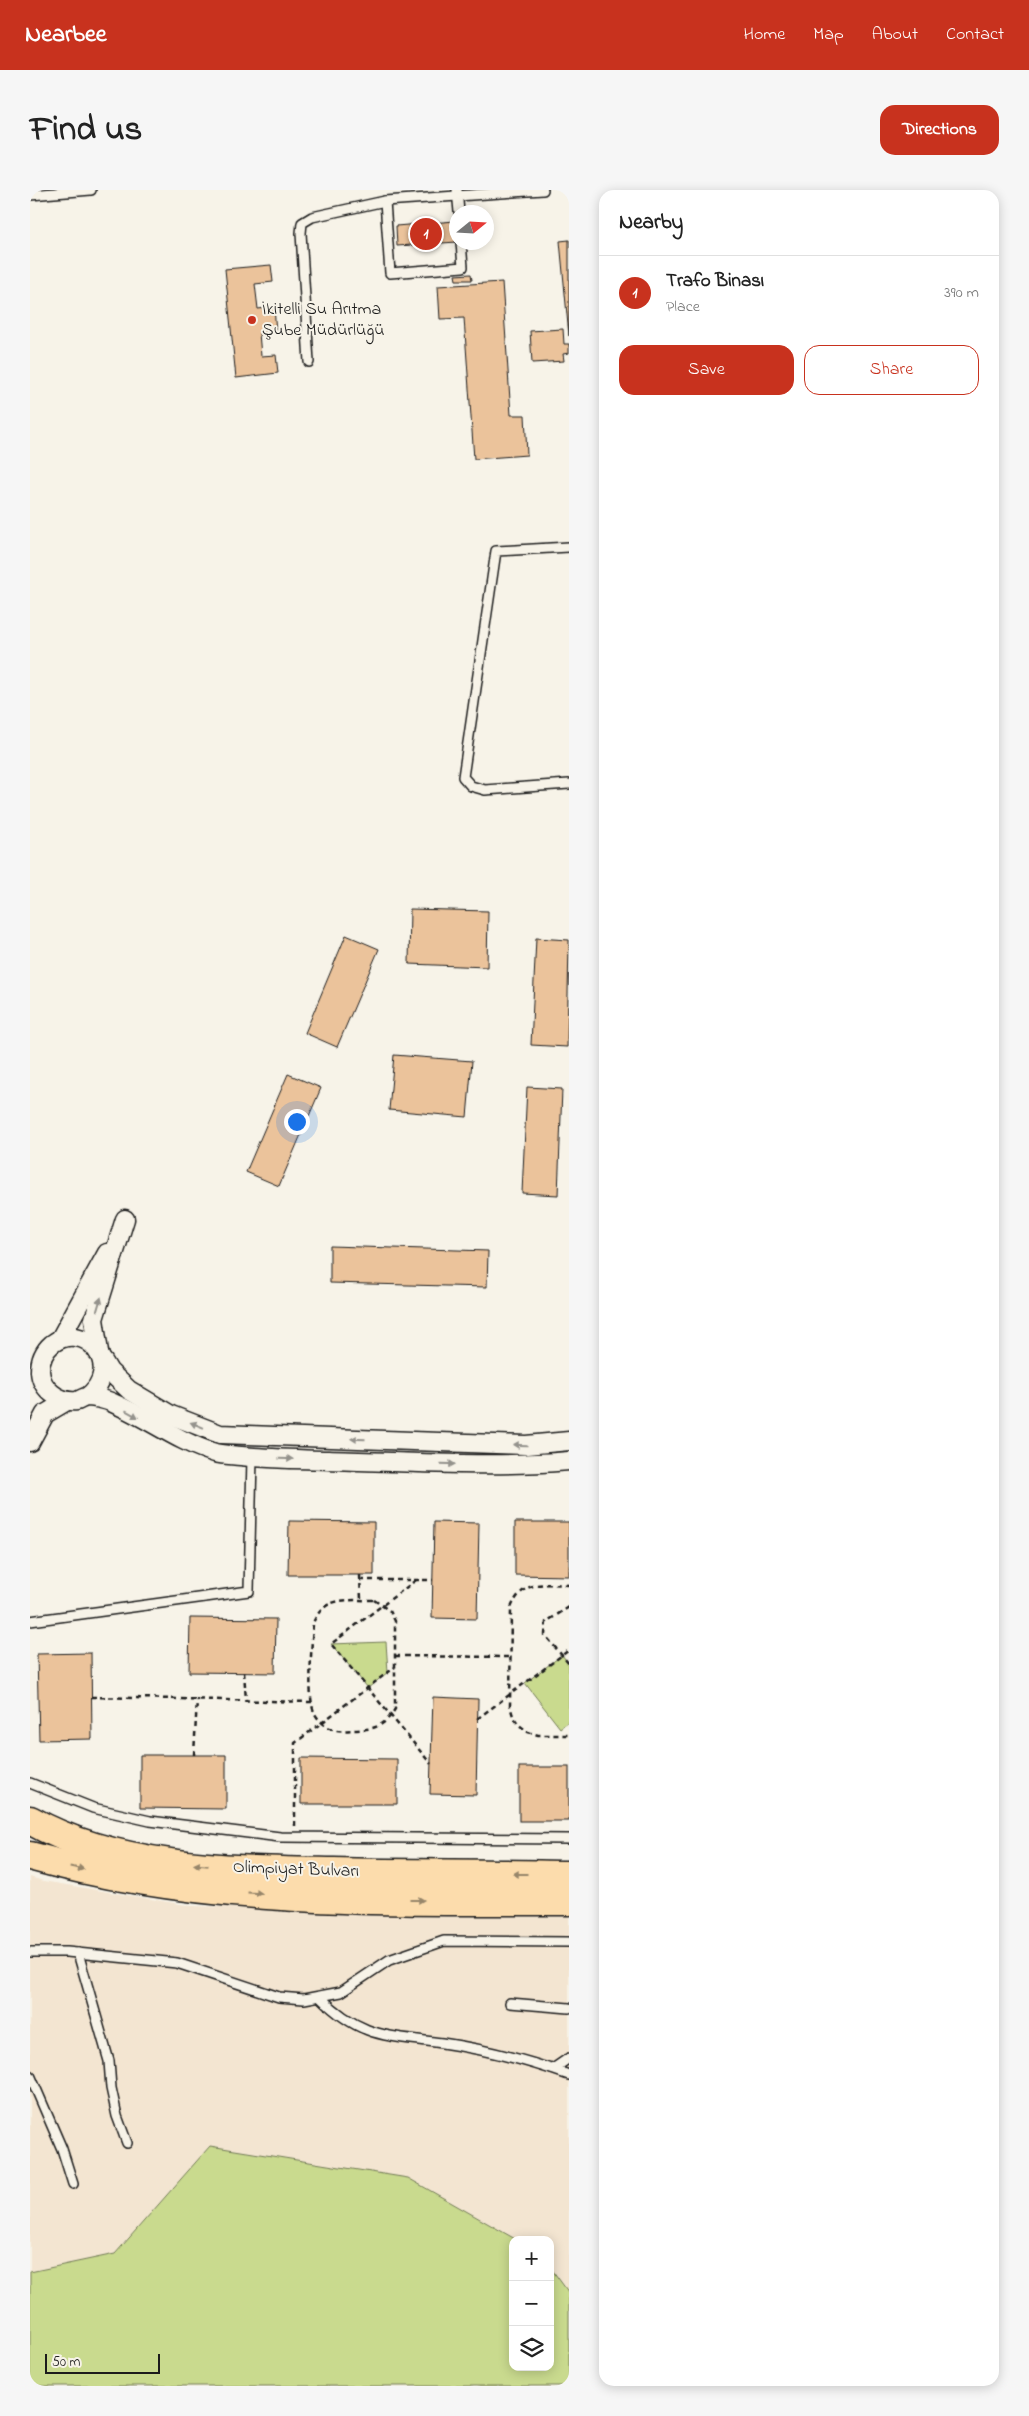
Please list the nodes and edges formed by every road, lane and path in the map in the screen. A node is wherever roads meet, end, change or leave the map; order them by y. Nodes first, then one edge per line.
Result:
1 (91, 190) edge
2 (543, 190) edge
3 (457, 193) edge
4 (30, 195) edge
5 (385, 201) junction
6 (462, 250) edge
7 (309, 362) dead end
8 (569, 547) edge
9 (569, 784) edge
10 (60, 1339) junction
11 (101, 1356) junction
12 (40, 1364) junction
13 (30, 1384) edge
14 (87, 1397) junction
15 (67, 1401) junction
16 (569, 1441) edge
17 (30, 1442) edge
18 (252, 1457) junction
19 (569, 1461) edge
20 (360, 1575) dead end
21 (360, 1580) junction
22 (416, 1580) junction
23 (433, 1580) dead end
24 (569, 1585) edge
25 (361, 1600) junction
26 (383, 1605) junction
27 (569, 1607) edge
28 (30, 1621) edge
29 (569, 1650) edge
30 (562, 1655) junction
31 (395, 1656) junction
32 (511, 1657) junction
33 (569, 1664) edge
34 (395, 1667) junction
35 (244, 1672) dead end
36 (368, 1688) junction
37 (510, 1694) junction
38 (91, 1697) dead end
39 (197, 1699) junction
40 (246, 1700) junction
41 (312, 1702) junction
42 (391, 1716) junction
43 (477, 1719) dead end
44 (322, 1722) junction
45 (569, 1735) edge
46 (194, 1755) dead end
47 (431, 1764) dead end
48 (30, 1782) edge
49 (30, 1820) edge
50 (295, 1837) junction
51 (569, 1839) edge
52 (30, 1856) edge
53 (569, 1875) edge
54 (569, 1901) edge
55 (569, 1942) edge
56 (30, 1952) edge
57 (78, 1953) junction
58 (320, 1997) junction
59 (510, 2004) dead end
60 (569, 2008) edge
61 (569, 2058) edge
62 (553, 2069) junction
63 (569, 2074) edge
64 (30, 2075) edge
65 (127, 2142) dead end
66 (73, 2184) dead end

1 - 4 lane
2 - 3 lane
3 - 5 lane
5 - 6 lane
5 - 7 lane
8 - 9 lane
10 - 11 street
11 -> 10 street
10 - 12 street
11 - 14 street
16 -> 11 street
12 - 13 street
12 - 15 street
14 - 15 street
14 -> 18 street
15 - 17 street
18 -> 19 street
18 - 28 lane
20 - 21 path
21 - 22 path
21 - 25 path
22 - 23 path
22 - 26 path
24 - 32 path
25 - 26 path
25 - 41 path
26 - 31 path
26 - 36 path
27 - 30 path
29 - 30 path
30 - 33 path
30 - 37 path
31 - 32 path
31 - 34 path
32 - 37 path
34 - 36 path
34 - 42 path
35 - 40 path
36 - 42 path
36 - 44 path
37 - 43 path
37 - 45 path
38 - 39 path
39 - 40 path
39 - 46 path
40 - 41 path
41 - 44 path
42 - 44 path
42 - 47 path
44 - 50 path
48 - 50 lane
53 -> 49 main road, Olimpiyat Bulvarı
50 - 51 lane
52 -> 54 main road, Olimpiyat Bulvarı
55 - 58 lane
56 - 57 lane
57 - 58 lane
57 - 65 lane
58 - 62 lane
59 - 60 lane
61 - 62 lane
62 - 63 lane
64 - 66 lane

